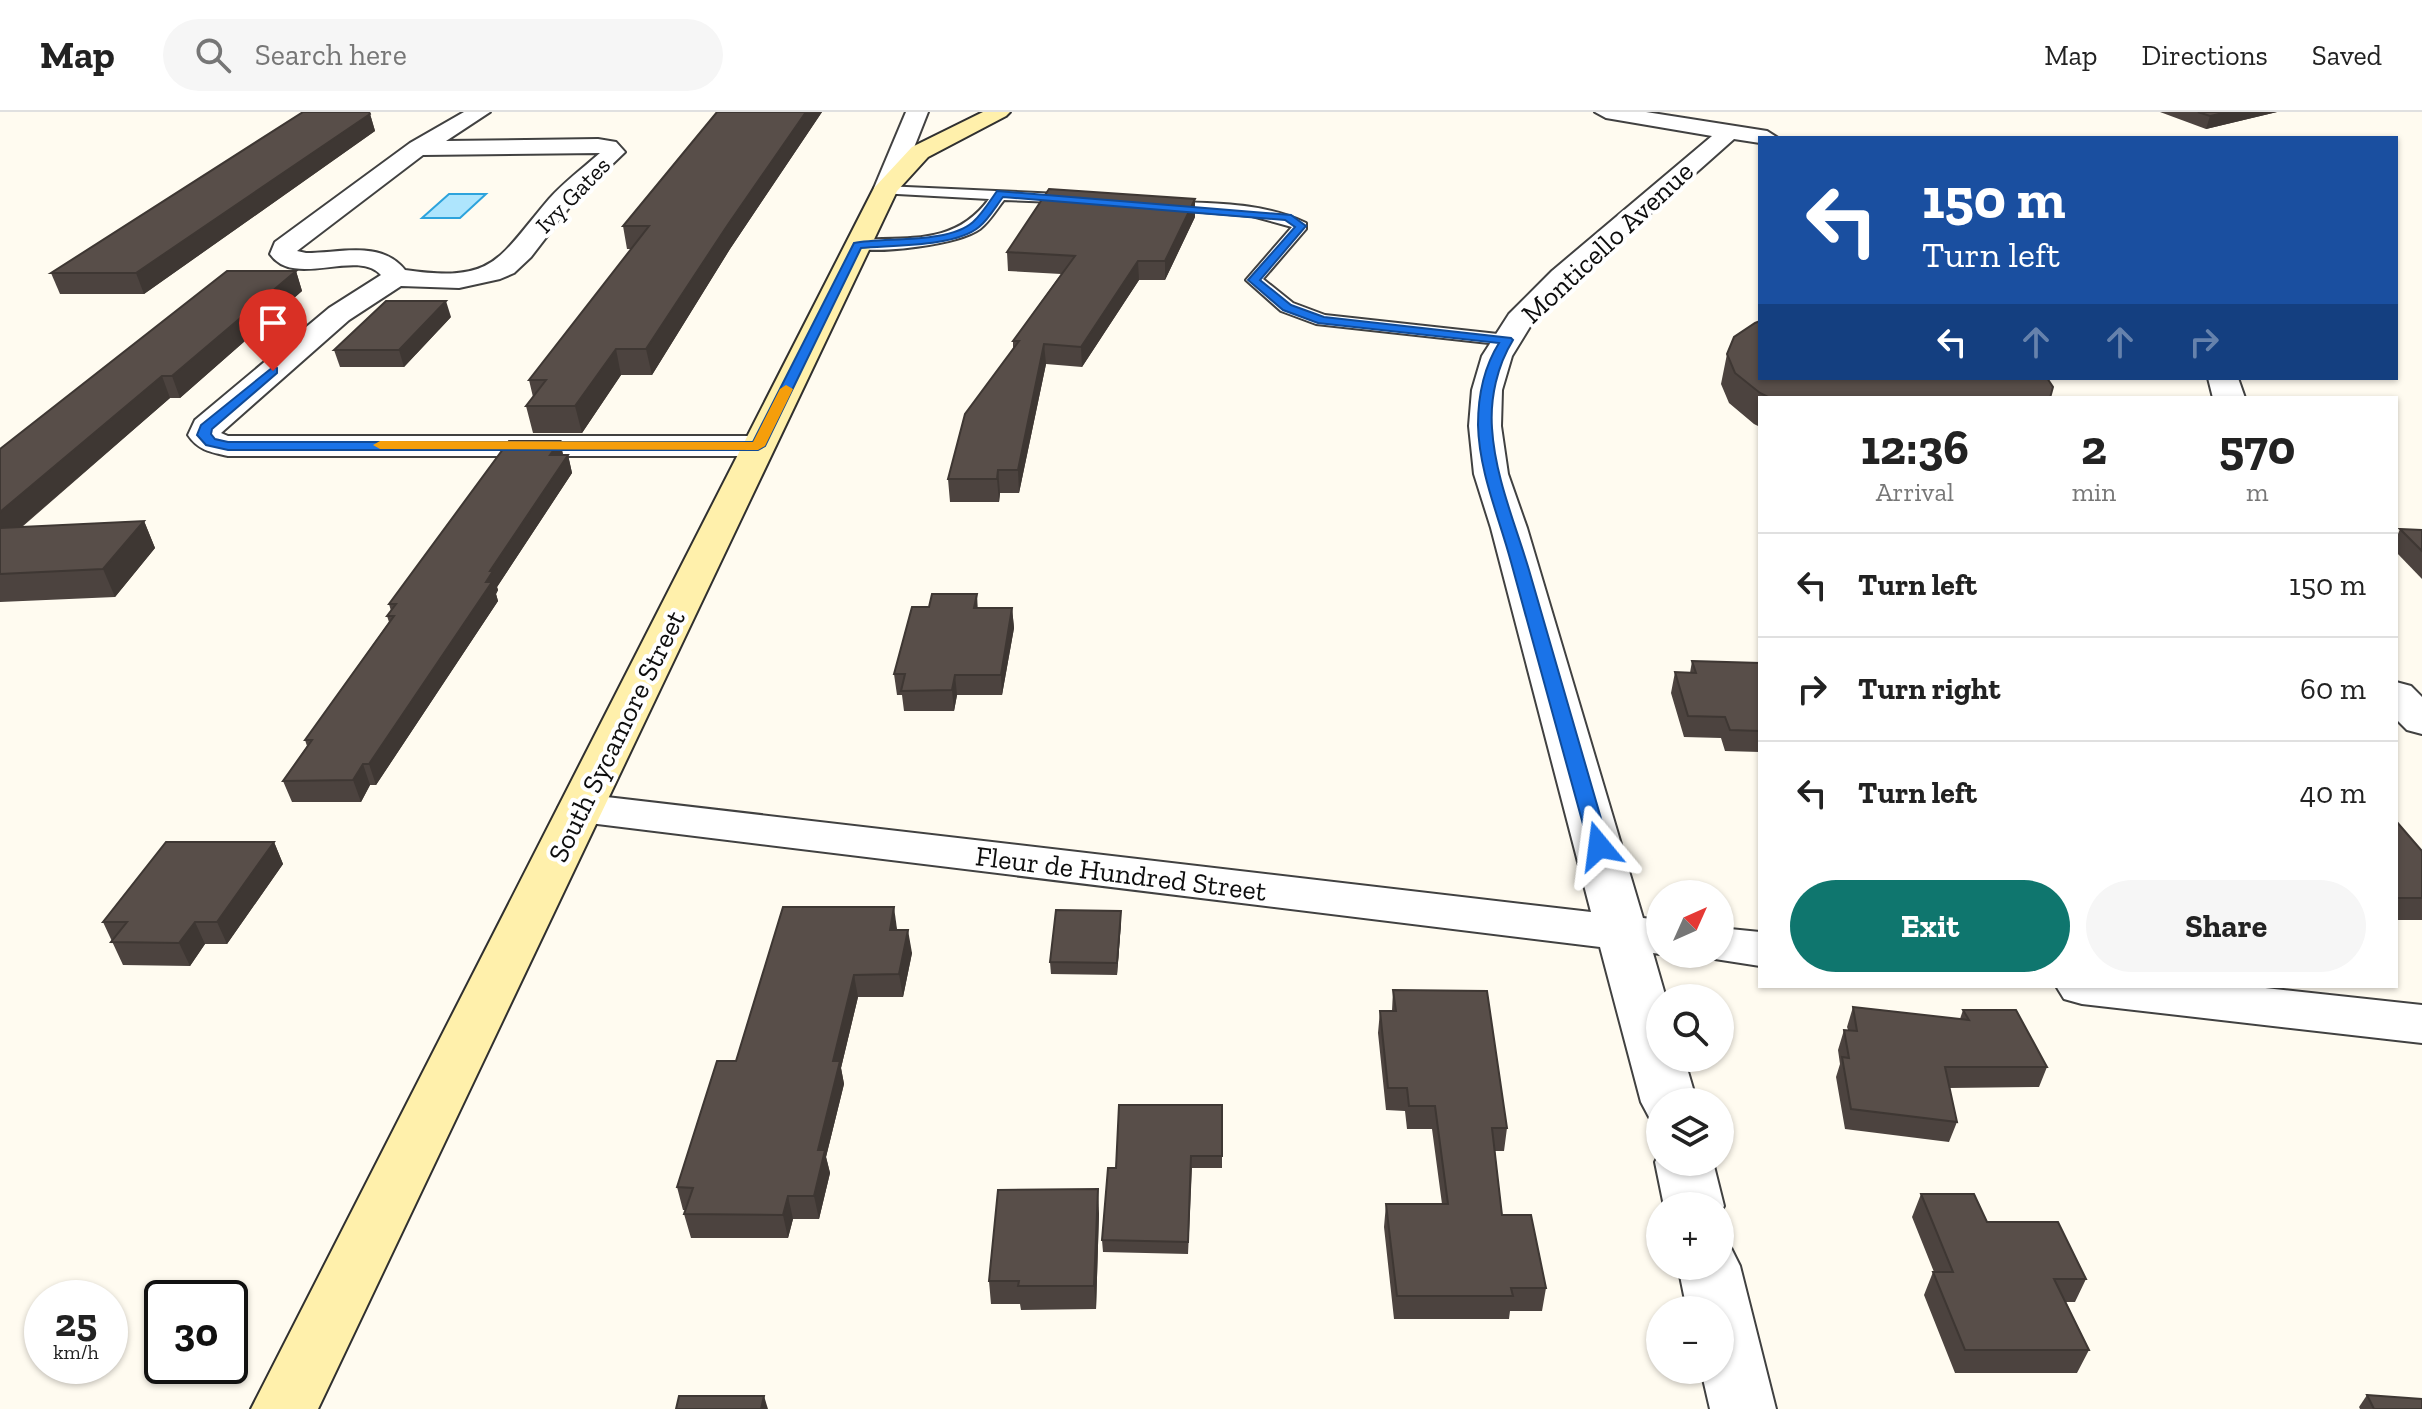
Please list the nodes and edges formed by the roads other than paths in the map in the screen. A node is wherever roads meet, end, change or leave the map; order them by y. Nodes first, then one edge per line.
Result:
1 (479, 112) edge
2 (917, 112) edge
3 (999, 112) edge
4 (1606, 112) edge
5 (1729, 132) junction
6 (1758, 137) edge
7 (418, 148) junction
8 (885, 189) junction
9 (1001, 194) junction
10 (1096, 200) edge
11 (1142, 204) edge
12 (857, 245) junction
13 (396, 277) junction
14 (1507, 340) junction
15 (758, 446) junction
16 (2398, 697) edge
17 (2422, 721) edge
18 (581, 808) junction
19 (1642, 935) edge
20 (1734, 946) edge
21 (1758, 949) edge
22 (2100, 988) edge
23 (2422, 1024) edge
24 (1667, 1088) edge
25 (1734, 1371) edge
26 (284, 1409) edge
27 (1743, 1409) edge

1 - 7 street, Ivy Gates
2 - 8 street
3 - 8 main road, South Sycamore Street
4 - 5 street
5 - 6 street
5 - 14 street, Monticello Avenue
7 - 13 street, Ivy Gates
7 - 13 street, Ivy Gates
8 - 9 lane
8 - 12 main road, South Sycamore Street
9 - 10 lane
9 - 12 lane
11 - 14 lane
12 - 15 main road, South Sycamore Street
13 - 15 street
14 - 19 street, Monticello Avenue
15 - 18 main road, South Sycamore Street
16 - 17 street
18 - 19 street, Fleur de Hundred Street
18 - 26 main road, South Sycamore Street
19 - 24 street, Monticello Avenue
20 - 21 street
22 - 23 street
25 - 27 street

